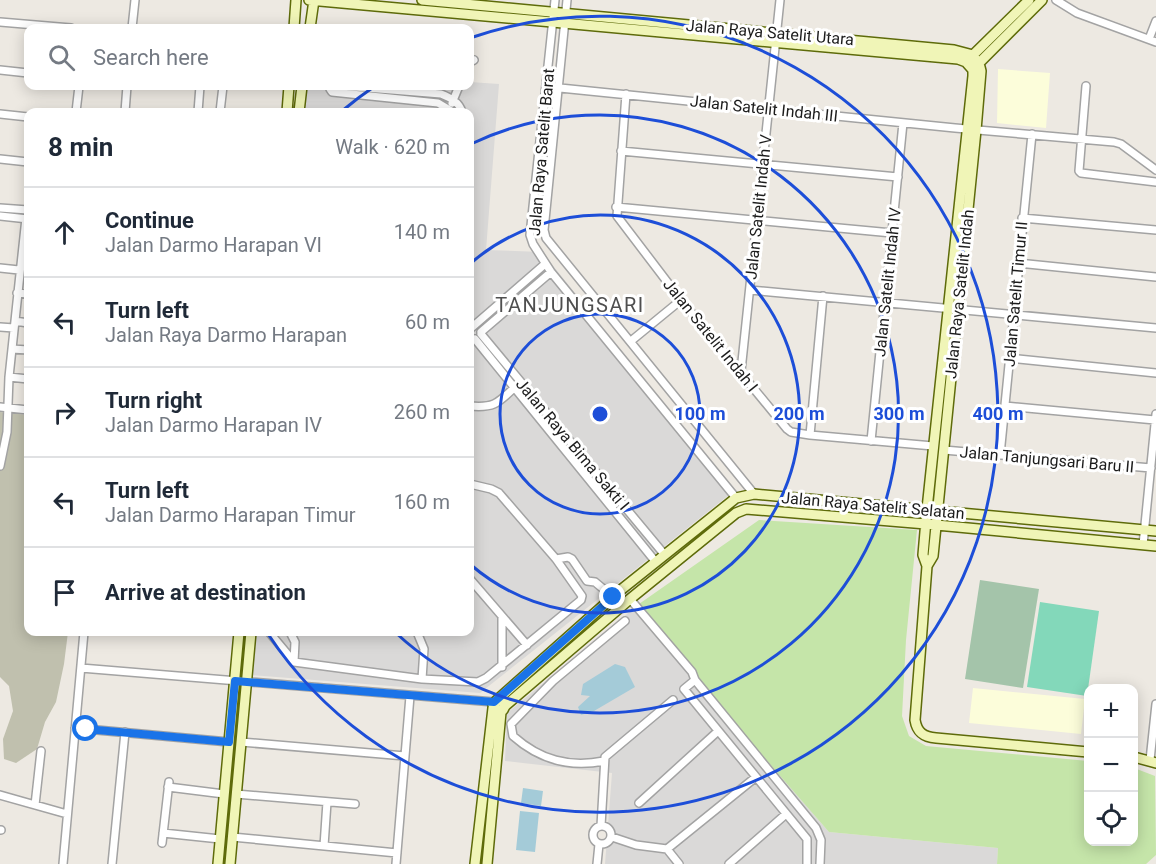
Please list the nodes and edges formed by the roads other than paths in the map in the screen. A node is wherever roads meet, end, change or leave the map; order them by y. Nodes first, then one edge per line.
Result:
1 (135, 0) edge
2 (296, 0) edge
3 (312, 0) edge
4 (422, 0) edge
5 (555, 0) edge
6 (567, 0) edge
7 (780, 0) edge
8 (1029, 0) edge
9 (1056, 0) edge
10 (1039, 1) edge
11 (553, 17) junction
12 (566, 18) junction
13 (1156, 21) edge
14 (0, 22) edge
15 (24, 24) edge
16 (132, 24) edge
17 (294, 24) edge
18 (310, 24) edge
19 (776, 32) junction
20 (1152, 40) edge
21 (774, 42) junction
22 (973, 63) junction
23 (0, 70) edge
24 (24, 73) edge
25 (1086, 86) dead end
26 (560, 88) junction
27 (79, 90) edge
28 (127, 90) edge
29 (200, 90) edge
30 (223, 90) edge
31 (289, 90) edge
32 (302, 90) edge
33 (331, 90) edge
34 (392, 90) edge
35 (458, 90) edge
36 (627, 94) junction
37 (454, 100) junction
38 (76, 108) edge
39 (125, 108) edge
40 (198, 108) edge
41 (220, 108) edge
42 (287, 108) edge
43 (299, 108) edge
44 (447, 108) edge
45 (452, 108) edge
46 (461, 108) edge
47 (768, 109) junction
48 (0, 114) edge
49 (24, 117) edge
50 (903, 123) junction
51 (972, 130) junction
52 (1032, 134) junction
53 (1082, 138) junction
54 (621, 151) junction
55 (0, 159) edge
56 (24, 162) edge
57 (763, 165) junction
58 (1156, 170) edge
59 (898, 177) junction
60 (1156, 182) edge
61 (616, 207) junction
62 (0, 208) edge
63 (24, 215) edge
64 (0, 216) edge
65 (24, 216) edge
66 (1022, 218) junction
67 (757, 221) junction
68 (1156, 230) edge
69 (892, 233) junction
70 (1018, 263) junction
71 (24, 264) edge
72 (545, 264) junction
73 (0, 268) edge
74 (20, 270) junction
75 (551, 272) junction
76 (1156, 277) edge
77 (750, 290) junction
78 (17, 292) junction
79 (24, 293) edge
80 (823, 296) junction
81 (681, 300) junction
82 (885, 302) junction
83 (947, 308) junction
84 (958, 309) junction
85 (1013, 314) junction
86 (24, 324) edge
87 (14, 325) junction
88 (474, 325) edge
89 (0, 327) edge
90 (1156, 328) edge
91 (475, 337) edge
92 (631, 341) junction
93 (12, 349) junction
94 (24, 350) edge
95 (1009, 358) junction
96 (741, 371) junction
97 (1156, 373) edge
98 (9, 376) junction
99 (24, 378) edge
100 (940, 382) junction
101 (951, 383) junction
102 (515, 387) junction
103 (474, 406) edge
104 (1005, 406) junction
105 (4, 408) edge
106 (24, 410) edge
107 (1156, 414) edge
108 (1155, 420) edge
109 (810, 435) junction
110 (871, 441) junction
111 (933, 446) junction
112 (944, 450) junction
113 (1000, 455) junction
114 (0, 466) edge
115 (1151, 468) junction
116 (474, 486) edge
117 (754, 494) junction
118 (736, 498) junction
119 (927, 509) junction
120 (938, 510) junction
121 (931, 524) junction
122 (1145, 530) junction
123 (1156, 531) edge
124 (648, 533) junction
125 (639, 540) junction
126 (1143, 545) junction
127 (1156, 546) edge
128 (664, 554) junction
129 (556, 559) junction
130 (655, 561) junction
131 (587, 582) junction
132 (474, 584) edge
133 (578, 587) junction
134 (622, 589) junction
135 (613, 597) junction
136 (630, 598) junction
137 (502, 618) junction
138 (625, 621) dead end
139 (84, 636) edge
140 (239, 636) edge
141 (251, 636) edge
142 (272, 636) edge
143 (293, 636) edge
144 (419, 636) edge
145 (527, 645) junction
146 (294, 662) junction
147 (502, 667) junction
148 (81, 668) junction
149 (422, 679) junction
150 (695, 680) junction
151 (235, 681) junction
152 (246, 681) junction
153 (411, 696) junction
154 (673, 700) dead end
155 (1156, 704) edge
156 (498, 706) junction
157 (75, 728) junction
158 (125, 732) junction
159 (717, 732) junction
160 (229, 742) junction
161 (241, 742) junction
162 (41, 751) dead end
163 (1084, 753) edge
164 (405, 756) junction
165 (1138, 758) edge
166 (603, 761) junction
167 (1153, 761) edge
168 (756, 777) junction
169 (224, 794) junction
170 (236, 794) junction
171 (0, 795) edge
172 (327, 802) junction
173 (639, 803) dead end
174 (35, 804) junction
175 (355, 804) dead end
176 (67, 814) junction
177 (786, 814) junction
178 (601, 826) junction
179 (816, 828) junction
180 (163, 833) junction
181 (803, 834) junction
182 (232, 837) junction
183 (612, 837) junction
184 (220, 839) junction
185 (821, 840) junction
186 (162, 843) dead end
187 (598, 844) junction
188 (808, 844) junction
189 (324, 846) junction
190 (667, 849) junction
191 (397, 853) junction
192 (63, 864) edge
193 (112, 864) edge
194 (218, 864) edge
195 (230, 864) edge
196 (396, 864) edge
197 (475, 864) edge
198 (487, 864) edge
199 (597, 864) edge
200 (679, 864) edge
201 (729, 864) edge
202 (807, 864) edge
203 (820, 864) edge

1 - 16 street
2 - 17 street
3 - 11 street, Jalan Raya Satelit Utara
3 - 18 street
4 - 11 street, Jalan Raya Satelit Utara
5 - 11 street
6 - 12 street
7 - 19 street, Jalan Satelit Indah V
8 - 22 street
9 - 20 street
10 - 22 street
11 - 12 street, Jalan Raya Satelit Utara
11 - 72 street, Jalan Raya Satelit Barat
12 - 19 street, Jalan Raya Satelit Utara
12 - 21 street, Jalan Raya Satelit Utara
12 - 26 street, Jalan Raya Satelit Barat
13 - 20 street
14 - 15 street
19 - 21 street, Jalan Satelit Indah V
19 - 22 street, Jalan Raya Satelit Utara
21 - 22 street, Jalan Raya Satelit Utara
21 - 47 street, Jalan Satelit Indah V
22 - 51 street, Jalan Raya Satelit Indah
23 - 24 street
25 - 53 street
26 - 36 street, Jalan Satelit Indah III
26 - 92 street, Jalan Raya Satelit Barat
27 - 38 street
28 - 39 street
29 - 40 street
30 - 41 street
31 - 42 street
32 - 43 street
33 - 44 street
34 - 37 street
35 - 37 street
36 - 47 street, Jalan Satelit Indah III
36 - 54 street
37 - 45 street
37 - 46 street
47 - 50 street, Jalan Satelit Indah III
47 - 57 street, Jalan Satelit Indah V
48 - 49 street
50 - 51 street, Jalan Satelit Indah III
50 - 59 street, Jalan Satelit Indah IV
51 - 52 street, Jalan Satelit Indah III
51 - 83 street, Jalan Raya Satelit Indah
51 - 84 street, Jalan Raya Satelit Indah
52 - 53 street, Jalan Satelit Indah III
52 - 66 street, Jalan Satelit Timur II
53 - 58 street, Jalan Satelit Indah III
53 - 60 street
54 - 57 street
54 - 61 street
55 - 56 street
57 - 59 street
57 - 67 street, Jalan Satelit Indah V
59 - 69 street, Jalan Satelit Indah IV
61 - 67 street
61 - 81 street, Jalan Satelit Indah I
62 - 63 street
64 - 65 street
66 - 68 street
66 - 70 street, Jalan Satelit Timur II
67 - 69 street
67 - 77 street, Jalan Satelit Indah V
69 - 82 street, Jalan Satelit Indah IV
70 - 76 street
70 - 85 street, Jalan Satelit Timur II
71 - 74 street
72 - 75 street, Jalan Raya Satelit Barat
72 - 88 street
73 - 74 street
74 - 78 street
75 - 91 street
75 - 118 street, Jalan Raya Satelit Barat
77 - 80 street
77 - 96 street, Jalan Satelit Indah V
78 - 79 street
78 - 87 street
80 - 82 street
80 - 109 street
81 - 92 street
81 - 96 street, Jalan Satelit Indah I
82 - 83 street
82 - 110 street, Jalan Satelit Indah IV
83 - 84 street
83 - 100 street, Jalan Raya Satelit Indah
84 - 85 street
84 - 101 street, Jalan Raya Satelit Indah
85 - 90 street
85 - 95 street, Jalan Satelit Timur II
86 - 87 street
87 - 89 street
87 - 93 street
91 - 102 street, Jalan Raya Bima Sakti I
91 - 124 street, Jalan Raya Bima Sakti I
92 - 117 street, Jalan Raya Satelit Barat
93 - 94 street
93 - 98 street
95 - 97 street
95 - 104 street, Jalan Satelit Timur II
96 - 109 street, Jalan Satelit Indah I
98 - 99 street
98 - 105 street
100 - 101 street
100 - 111 street, Jalan Raya Satelit Indah
101 - 112 street, Jalan Raya Satelit Indah
102 - 103 street
102 - 125 street, Jalan Raya Bima Sakti I
104 - 108 street
104 - 113 street, Jalan Satelit Timur II
105 - 106 street
105 - 114 street
107 - 108 street
108 - 115 street
109 - 110 street, Jalan Satelit Indah I
110 - 111 street, Jalan Satelit Indah I
111 - 119 street, Jalan Raya Satelit Indah
112 - 113 street, Jalan Tanjungsari Baru II
112 - 120 street, Jalan Raya Satelit Indah
113 - 115 street, Jalan Tanjungsari Baru II
115 - 122 street
116 - 129 street
117 - 118 street, Jalan Raya Satelit Selatan
117 - 119 street, Jalan Raya Satelit Selatan
118 - 128 street, Jalan Raya Satelit Selatan
119 - 120 street, Jalan Raya Satelit Selatan
119 - 121 street, Jalan Raya Satelit Indah
120 - 121 street, Jalan Raya Satelit Indah
120 - 122 street, Jalan Raya Satelit Selatan
121 - 126 street, Jalan Raya Satelit Selatan
121 - 136 street, Jalan Raya Satelit Selatan
121 - 163 street
122 - 123 street, Jalan Raya Satelit Selatan
122 - 126 street
124 - 125 street
124 - 128 street, Jalan Raya Bima Sakti I
125 - 130 street, Jalan Raya Bima Sakti I
126 - 127 street, Jalan Raya Satelit Selatan
128 - 130 street, Jalan Raya Satelit Selatan
129 - 131 street
129 - 133 street
130 - 134 street, Jalan Raya Satelit Selatan
131 - 133 street
131 - 135 street
132 - 137 street
133 - 145 street
134 - 135 street, Jalan Raya Satelit Selatan
134 - 136 street
135 - 156 street, Jalan Raya Satelit Selatan
136 - 150 street
136 - 156 street, Jalan Raya Satelit Selatan
137 - 145 street
137 - 147 street
138 - 166 street
139 - 148 street
140 - 151 street
141 - 152 street
142 - 146 street
143 - 146 street
144 - 149 street
145 - 147 street
146 - 149 street
147 - 149 street
148 - 151 street
148 - 157 street
150 - 159 street
150 - 179 street
151 - 152 street
151 - 160 street
152 - 153 street
152 - 161 street
153 - 156 street
153 - 164 street
154 - 166 street
155 - 167 street
156 - 197 street
156 - 198 street
157 - 158 street
157 - 176 street
158 - 160 street
158 - 193 street
159 - 168 street
159 - 173 street
160 - 169 street
161 - 164 street
161 - 170 street
162 - 174 street
164 - 191 street
165 - 167 street
166 - 178 street
168 - 177 street
168 - 190 street
169 - 180 street
169 - 184 street
170 - 172 street
170 - 182 street
171 - 174 street
172 - 175 street
172 - 189 street
174 - 176 street
176 - 192 street
177 - 181 street
177 - 201 street
178 - 183 street
178 - 187 street
179 - 181 street
179 - 185 street
180 - 184 street
180 - 186 street
181 - 188 street
182 - 189 street
182 - 195 street
183 - 187 street
183 - 190 street
184 - 194 street
185 - 188 street
185 - 203 street
187 - 199 street
188 - 202 street
189 - 191 street
190 - 200 street
191 - 196 street

